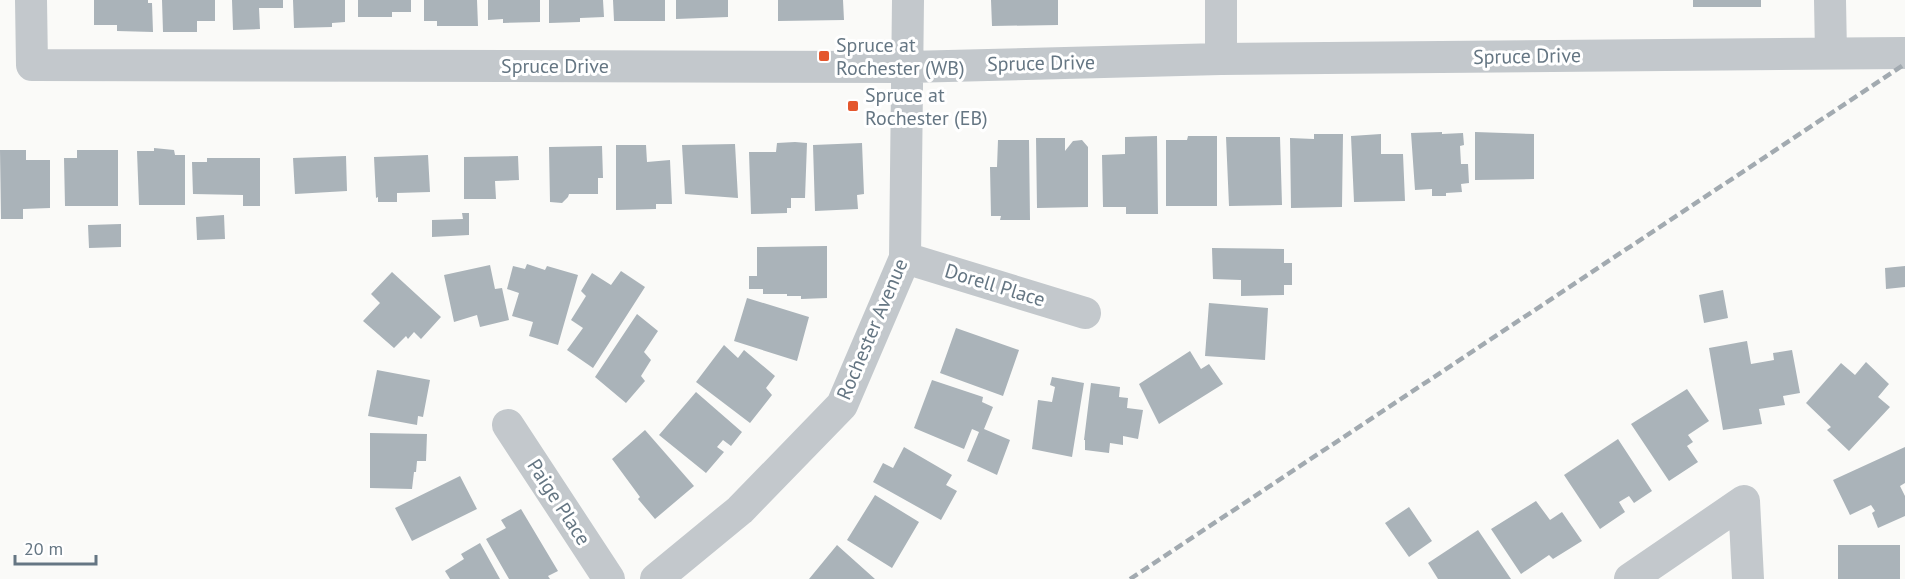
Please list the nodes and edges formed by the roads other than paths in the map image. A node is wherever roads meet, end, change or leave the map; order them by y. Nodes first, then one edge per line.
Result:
1 (31, 0) edge
2 (908, 0) edge
3 (1221, 0) edge
4 (1830, 0) edge
5 (1831, 53) junction
6 (1905, 53) edge
7 (1221, 59) junction
8 (908, 67) junction
9 (905, 258) junction
10 (1086, 312) dead end
11 (508, 425) dead end
12 (609, 579) edge
13 (656, 579) edge
14 (1630, 579) edge
15 (1748, 579) edge

1 - 8 street, Spruce Drive
2 - 8 street, Rochester Avenue
3 - 7 street
4 - 5 street
5 - 6 street, Spruce Drive
5 - 7 street, Spruce Drive
7 - 8 street, Spruce Drive
8 - 9 street, Rochester Avenue
9 - 10 street, Dorell Place
9 - 13 street, Rochester Avenue
11 - 12 street, Paige Place
14 - 15 street

